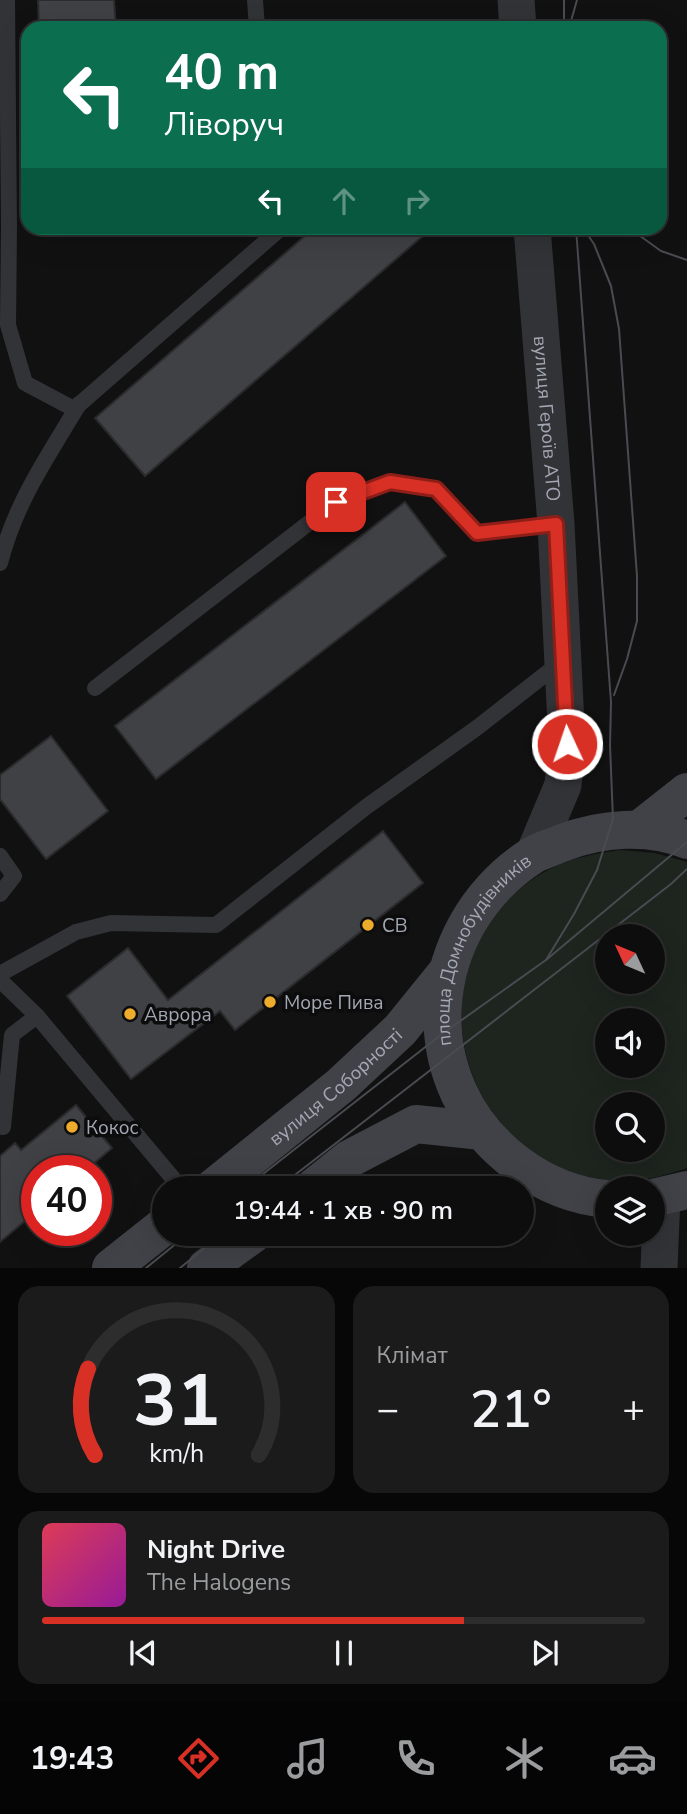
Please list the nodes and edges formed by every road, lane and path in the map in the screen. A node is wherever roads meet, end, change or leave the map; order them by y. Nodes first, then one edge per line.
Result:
1 (6, 0) edge
2 (254, 0) edge
3 (516, 0) edge
4 (256, 21) edge
5 (518, 21) edge
6 (273, 235) edge
7 (533, 235) edge
8 (79, 404) junction
9 (556, 524) junction
10 (0, 563) edge
11 (562, 661) junction
12 (94, 688) dead end
13 (687, 792) edge
14 (640, 829) junction
15 (687, 840) edge
16 (534, 854) junction
17 (0, 856) edge
18 (0, 894) edge
19 (447, 972) junction
20 (0, 974) edge
21 (0, 980) edge
22 (37, 1016) junction
23 (3, 1127) dead end
24 (482, 1131) junction
25 (171, 1176) edge
26 (228, 1176) edge
27 (328, 1176) edge
28 (667, 1195) edge
29 (595, 1196) edge
30 (152, 1236) edge
31 (239, 1246) edge
32 (217, 1265) edge
33 (111, 1268) edge
34 (659, 1268) edge

1 - 8 lane
2 - 4 lane
3 - 5 street
6 - 8 lane
7 - 9 street, вулиця Героїв АТО
8 - 10 lane
9 - 11 street, вулиця Героїв АТО
9 - 12 lane
11 - 16 street, вулиця Героїв АТО
11 - 20 lane
13 - 14 main road
14 - 15 main road, площа Домнобудівників
14 - 16 main road, площа Домнобудівників
16 - 19 main road, площа Домнобудівників
17 - 18 lane
19 - 24 main road, площа Домнобудівників
19 - 26 main road, вулиця Соборності
21 - 22 lane
22 - 23 lane
22 - 25 lane
24 - 27 main road
24 - 29 main road, площа Домнобудівників
28 - 34 street
30 - 33 main road
31 - 32 main road

